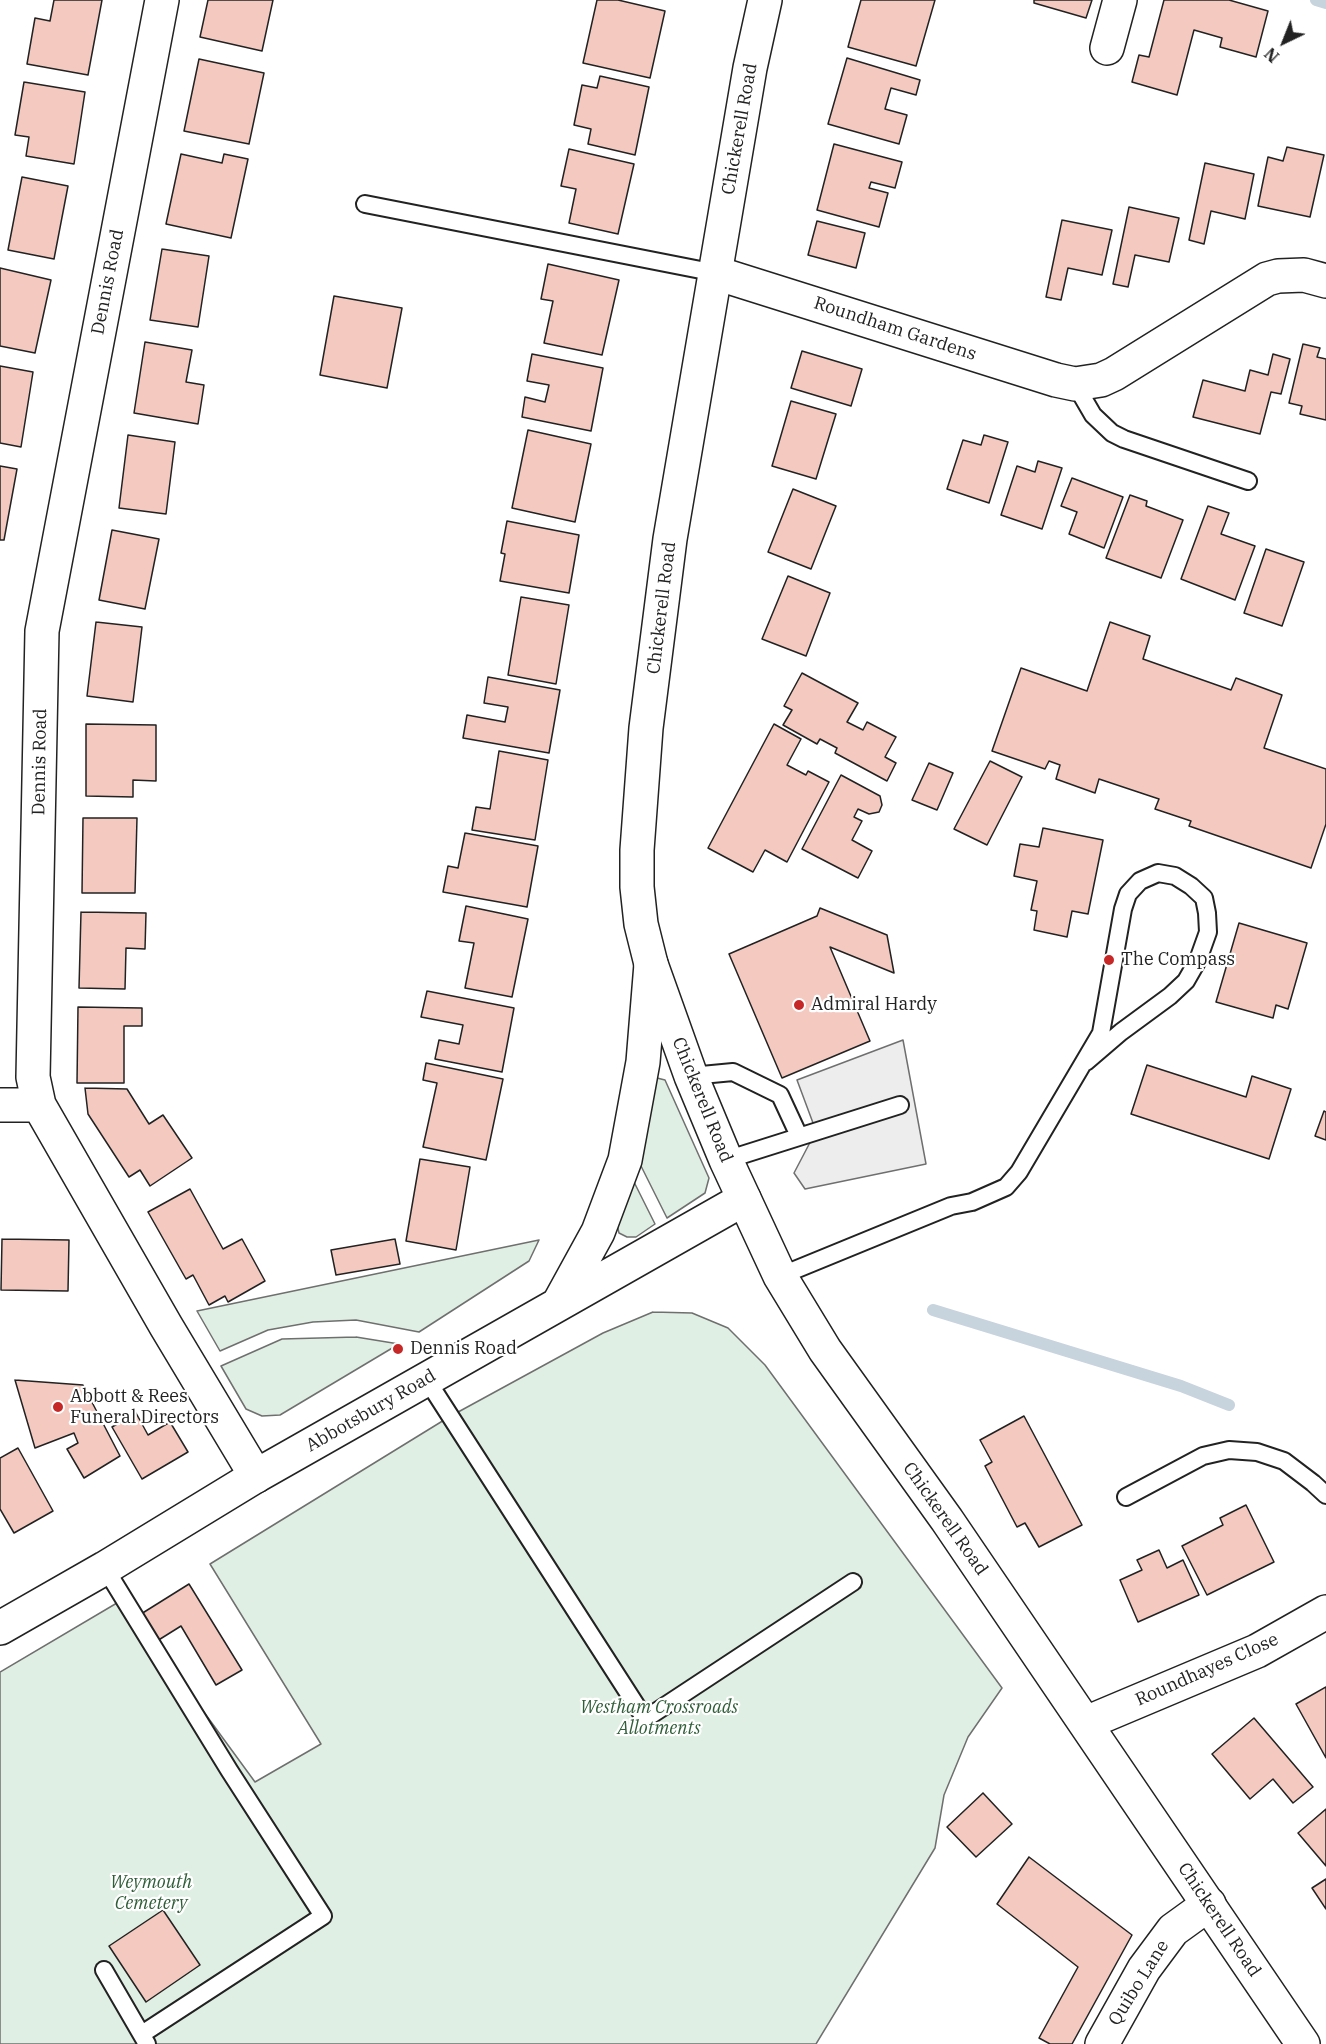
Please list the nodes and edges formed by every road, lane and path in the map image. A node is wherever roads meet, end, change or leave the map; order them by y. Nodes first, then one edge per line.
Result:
1 (162, 0) edge
2 (765, 0) edge
3 (1120, 0) edge
4 (1107, 48) dead end
5 (365, 204) dead end
6 (716, 273) junction
7 (1326, 281) edge
8 (1075, 384) junction
9 (1248, 481) dead end
10 (651, 964) junction
11 (1086, 1062) junction
12 (691, 1076) junction
13 (0, 1105) edge
14 (39, 1105) junction
15 (900, 1105) dead end
16 (799, 1136) junction
17 (726, 1160) junction
18 (744, 1199) junction
19 (780, 1276) junction
20 (559, 1303) junction
21 (427, 1380) junction
22 (256, 1476) junction
23 (1326, 1495) edge
24 (1126, 1497) dead end
25 (105, 1568) junction
26 (853, 1581) dead end
27 (1326, 1612) edge
28 (0, 1628) edge
29 (1086, 1723) junction
30 (1209, 1904) junction
31 (104, 1970) dead end
32 (144, 2039) edge
33 (1102, 2044) edge
34 (1302, 2044) edge

1 - 14 street, Dennis Road
2 - 6 street, Chickerell Road
3 - 4 street
5 - 6 lane
6 - 8 street, Roundham Gardens
6 - 10 street, Chickerell Road
7 - 8 street, Roundham Gardens
8 - 9 lane
10 - 12 street, Chickerell Road
10 - 20 street
11 - 11 lane
11 - 19 lane
12 - 16 lane
12 - 17 street, Chickerell Road
13 - 14 street
14 - 22 street, Dennis Road
15 - 16 lane
16 - 17 lane
17 - 18 street, Chickerell Road
18 - 19 street, Chickerell Road
18 - 20 street, Abbotsbury Road
19 - 29 street, Chickerell Road
20 - 21 street, Abbotsbury Road
21 - 22 street, Abbotsbury Road
21 - 26 lane
22 - 25 street, Abbotsbury Road
23 - 24 lane
25 - 28 street, Abbotsbury Road
25 - 32 lane
27 - 29 street, Roundhayes Close
29 - 30 street, Chickerell Road
30 - 33 street, Quibo Lane
30 - 34 street, Chickerell Road
31 - 32 lane

